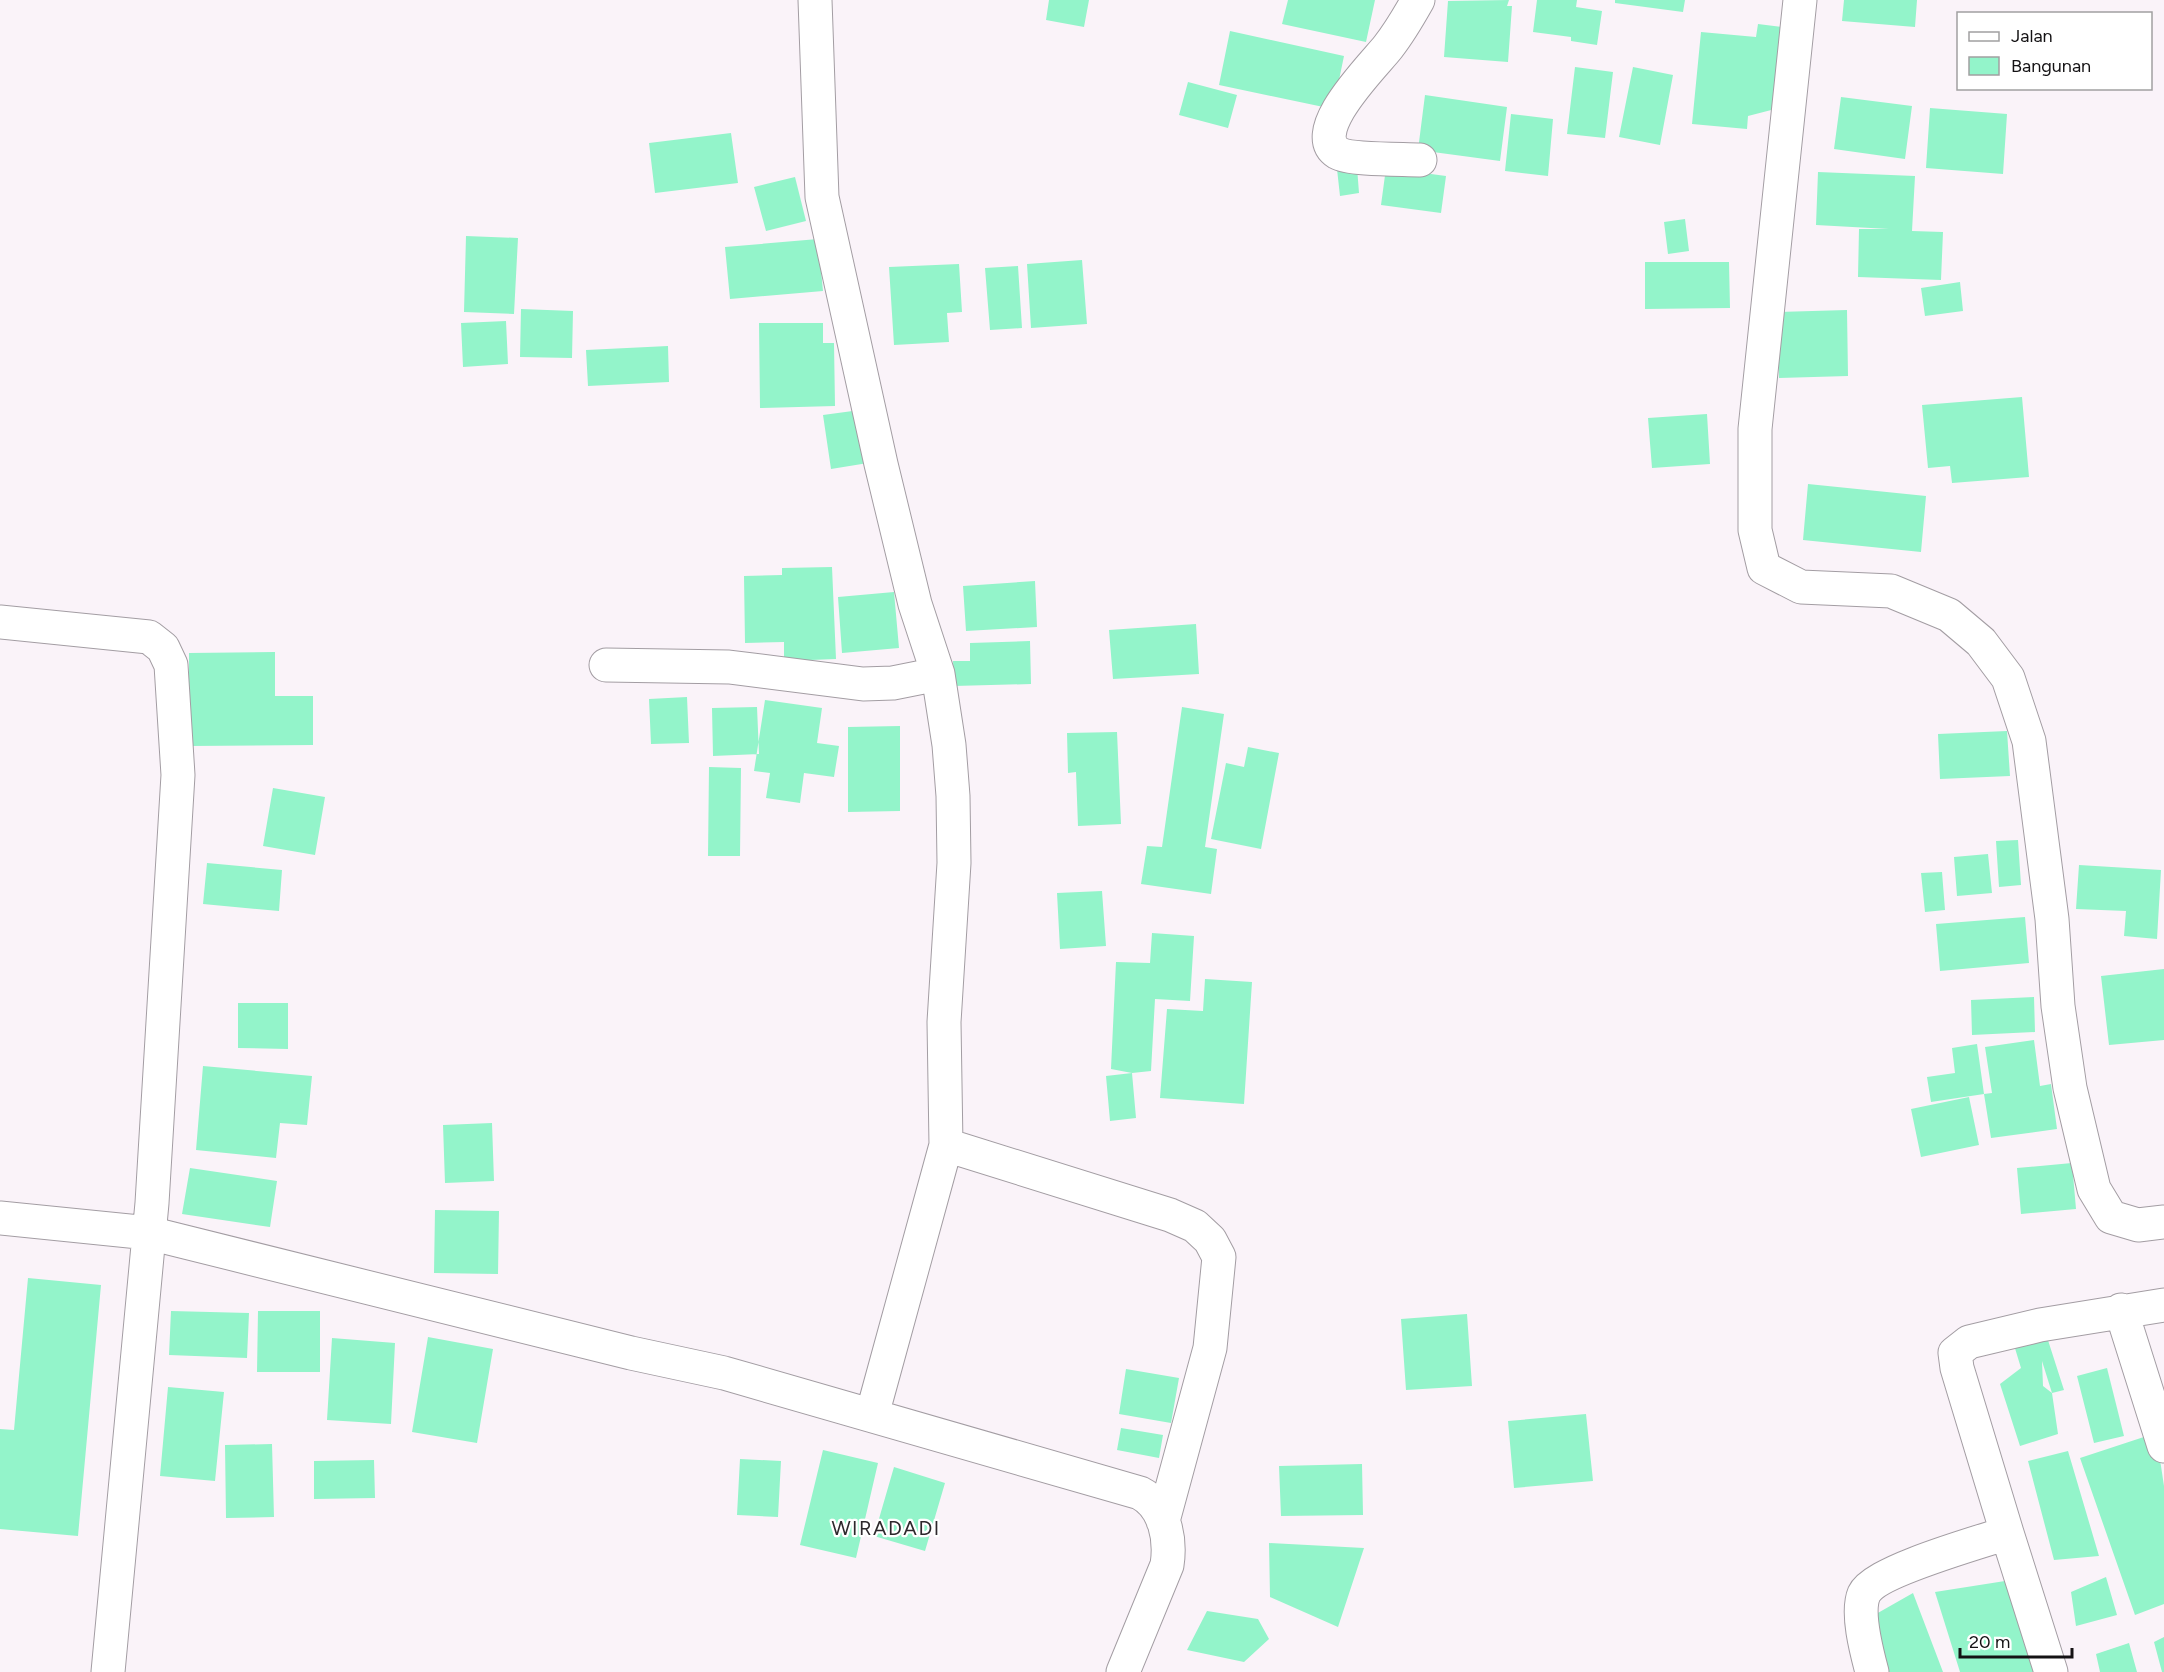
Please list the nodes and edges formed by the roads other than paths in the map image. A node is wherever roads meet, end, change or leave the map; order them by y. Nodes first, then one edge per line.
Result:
1 (815, 0) edge
2 (1418, 0) edge
3 (1800, 0) edge
4 (1420, 160) dead end
5 (0, 622) edge
6 (606, 664) dead end
7 (938, 674) junction
8 (946, 1145) junction
9 (0, 1218) edge
10 (2164, 1222) edge
11 (149, 1233) junction
12 (2164, 1305) edge
13 (2121, 1310) junction
14 (872, 1415) junction
15 (2164, 1446) edge
16 (1163, 1521) junction
17 (2007, 1533) junction
18 (108, 1672) edge
19 (1123, 1672) edge
20 (1872, 1672) edge
21 (2051, 1672) edge

1 - 7 street
2 - 4 street
3 - 10 street
5 - 11 street
6 - 7 street
7 - 8 street
8 - 14 street
8 - 16 street
9 - 11 street
11 - 14 street
11 - 18 street
12 - 13 street
13 - 15 street
13 - 17 street
14 - 16 street
16 - 19 street
17 - 20 street
17 - 21 street

